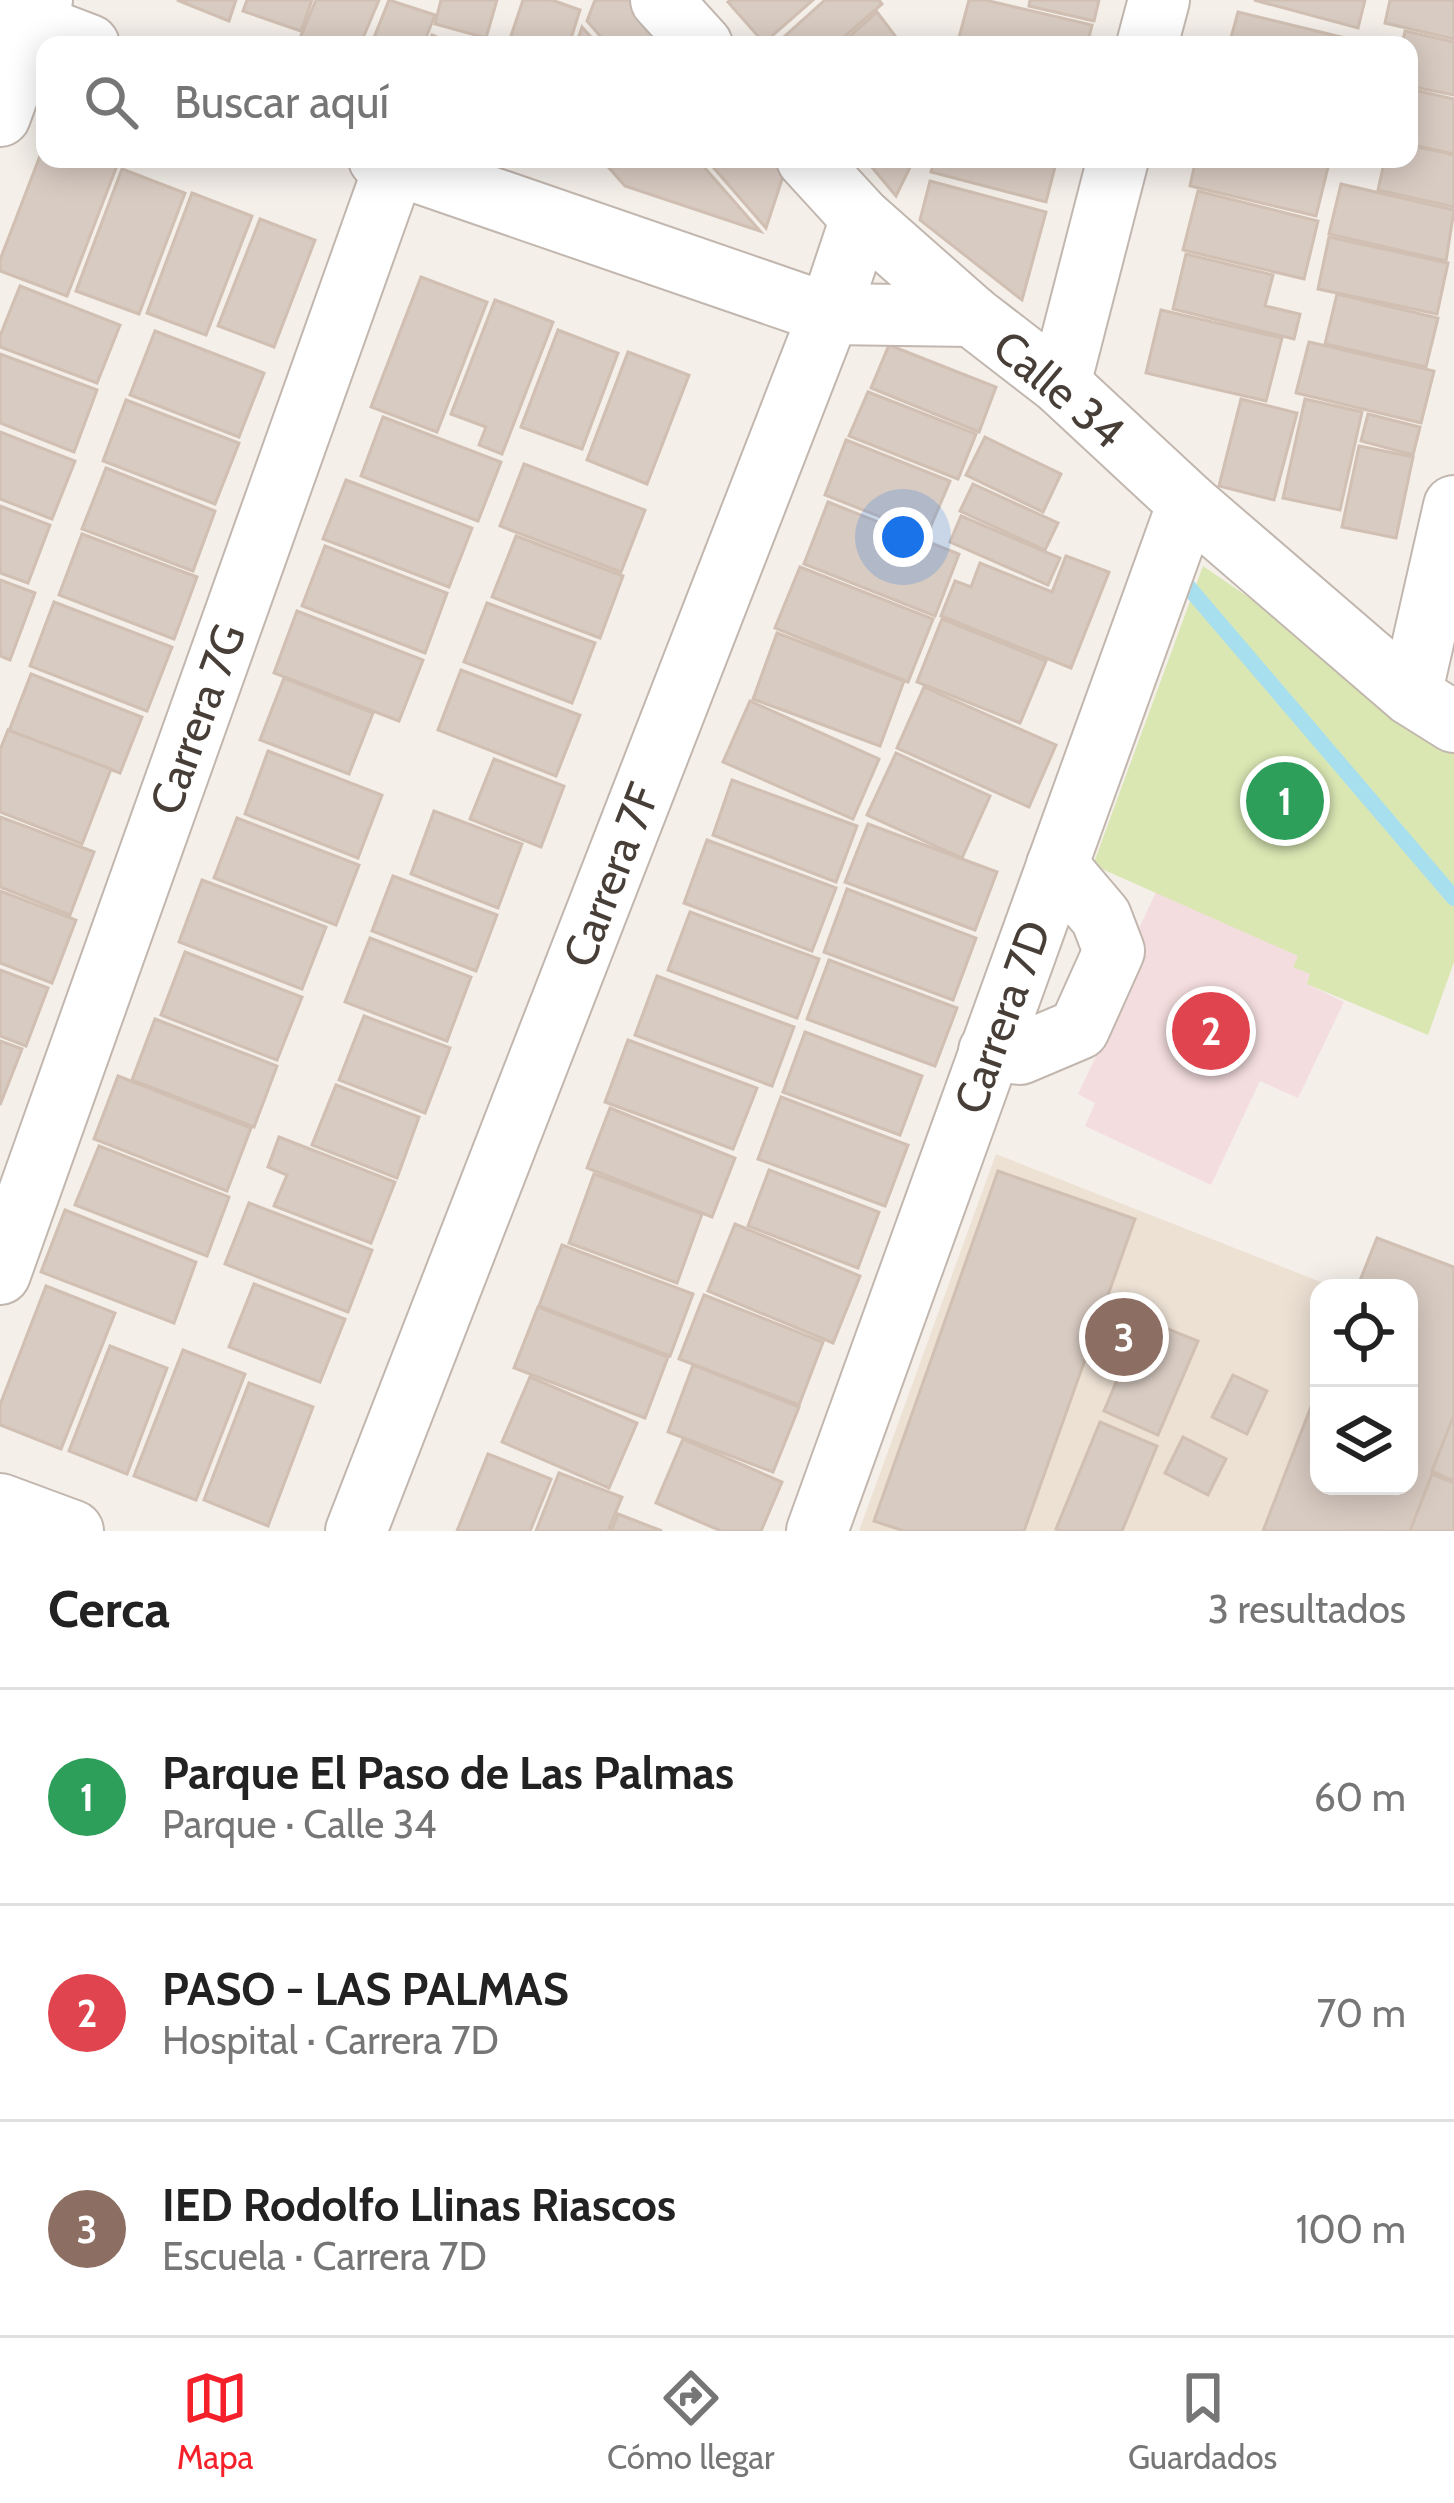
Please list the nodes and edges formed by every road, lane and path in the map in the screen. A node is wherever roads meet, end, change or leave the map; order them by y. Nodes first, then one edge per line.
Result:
1 (661, 0) edge
2 (1159, 0) edge
3 (25, 11) edge
4 (72, 36) edge
5 (694, 36) edge
6 (1149, 36) edge
7 (0, 116) edge
8 (385, 168) edge
9 (404, 168) edge
10 (815, 168) edge
11 (1116, 168) edge
12 (861, 218) junction
13 (829, 314) junction
14 (972, 316) junction
15 (1060, 384) junction
16 (1188, 503) junction
17 (1454, 506) edge
18 (1432, 709) edge
19 (1057, 865) junction
20 (989, 1052) junction
21 (0, 1274) edge
22 (0, 1504) edge
23 (74, 1531) edge
24 (356, 1531) edge
25 (817, 1531) edge

1 - 5 street
2 - 6 street
3 - 4 street
3 - 7 street
8 - 21 street, Carrera 7G
9 - 13 street, Calle 34
10 - 12 street
11 - 15 street
12 - 13 street, Carrera 7F
12 - 14 street
13 - 14 street, Calle 34
13 - 24 street, Carrera 7F
14 - 15 street, Calle 34
15 - 16 street, Calle 34
16 - 18 street, Calle 34
16 - 19 street, Carrera 7D
17 - 18 street
19 - 20 street, Carrera 7D
19 - 20 street
20 - 25 street, Carrera 7D
22 - 23 street

